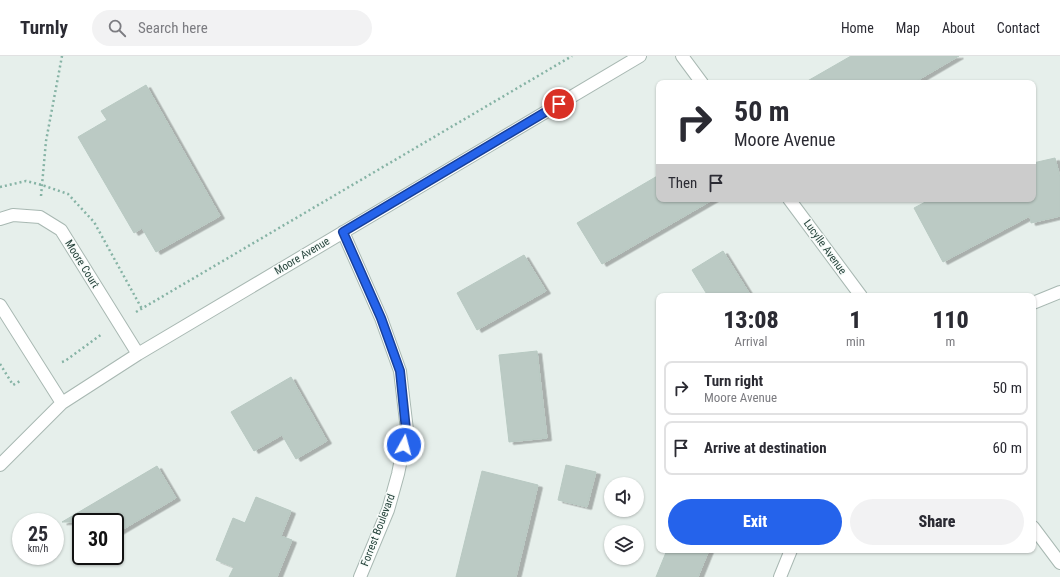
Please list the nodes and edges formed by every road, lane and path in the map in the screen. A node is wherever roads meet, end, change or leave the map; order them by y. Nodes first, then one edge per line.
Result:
1 (62, 56) edge
2 (572, 56) edge
3 (640, 56) edge
4 (682, 56) edge
5 (700, 80) edge
6 (791, 202) edge
7 (40, 217) junction
8 (0, 219) edge
9 (343, 232) junction
10 (1060, 292) edge
11 (859, 293) edge
12 (1036, 302) edge
13 (0, 305) edge
14 (118, 323) junction
15 (138, 354) junction
16 (0, 364) edge
17 (41, 370) junction
18 (62, 402) junction
19 (0, 465) edge
20 (1036, 531) edge
21 (791, 553) edge
22 (1060, 563) edge
23 (360, 577) edge
24 (780, 577) edge

1 - 7 path
2 - 14 path
3 - 9 street, Moore Avenue
4 - 5 street
6 - 11 street, Lucylle Avenue
7 - 8 street, Moore Court
7 - 14 street, Moore Court
9 - 15 street, Moore Avenue
9 - 23 street, Forrest Boulevard
10 - 12 street
13 - 17 street
14 - 15 street, Moore Court
14 - 17 path
15 - 18 street, Moore Avenue
16 - 17 path
17 - 18 street
18 - 19 street, Moore Avenue
20 - 22 street
21 - 24 street

